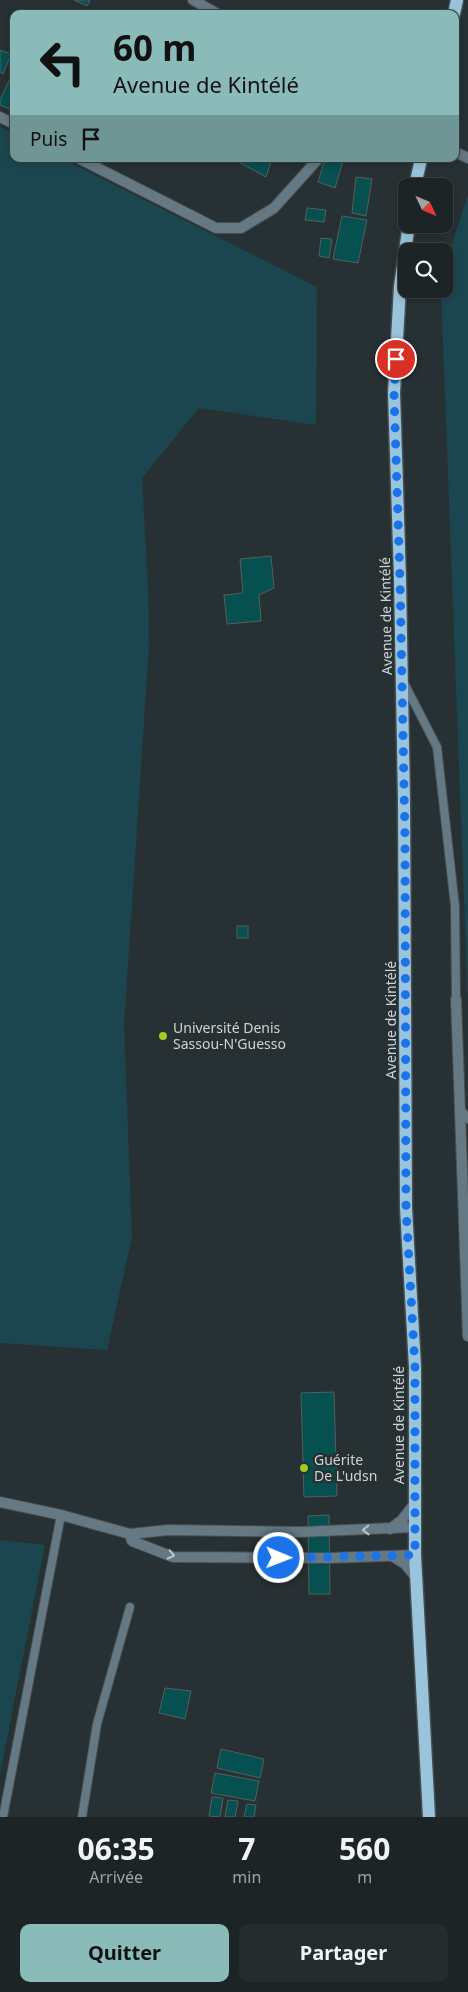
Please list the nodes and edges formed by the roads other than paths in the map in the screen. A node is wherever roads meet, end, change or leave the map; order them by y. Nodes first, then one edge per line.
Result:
1 (193, 0) edge
2 (211, 10) edge
3 (86, 162) edge
4 (315, 162) edge
5 (420, 162) edge
6 (417, 178) edge
7 (408, 233) edge
8 (402, 679) junction
9 (456, 999) joint
10 (460, 1108) junction
11 (468, 1119) edge
12 (468, 1336) edge
13 (0, 1502) edge
14 (415, 1503) junction
15 (61, 1515) junction
16 (415, 1527) junction
17 (389, 1529) junction
18 (130, 1534) junction
19 (391, 1555) junction
20 (415, 1555) junction
21 (417, 1579) junction
22 (130, 1607) dead end
23 (3, 1817) edge
24 (82, 1817) edge
25 (429, 1817) edge

1 - 2 street
3 - 4 street
5 - 6 main road
7 - 8 main road, Avenue de Kintélé
8 - 9 lane
8 - 14 main road, Avenue de Kintélé
9 - 10 street
10 - 11 lane
10 - 12 street
13 - 15 street
14 - 16 main road, Avenue de Kintélé
14 - 17 street
15 - 18 street
15 - 23 lane
16 - 17 street
16 - 20 main road, Avenue de Kintélé
17 -> 18 street
18 -> 19 street
19 - 20 street
19 - 21 street
20 - 21 main road, Avenue de Kintélé
21 - 25 main road, Avenue de Kintélé
22 - 24 lane

